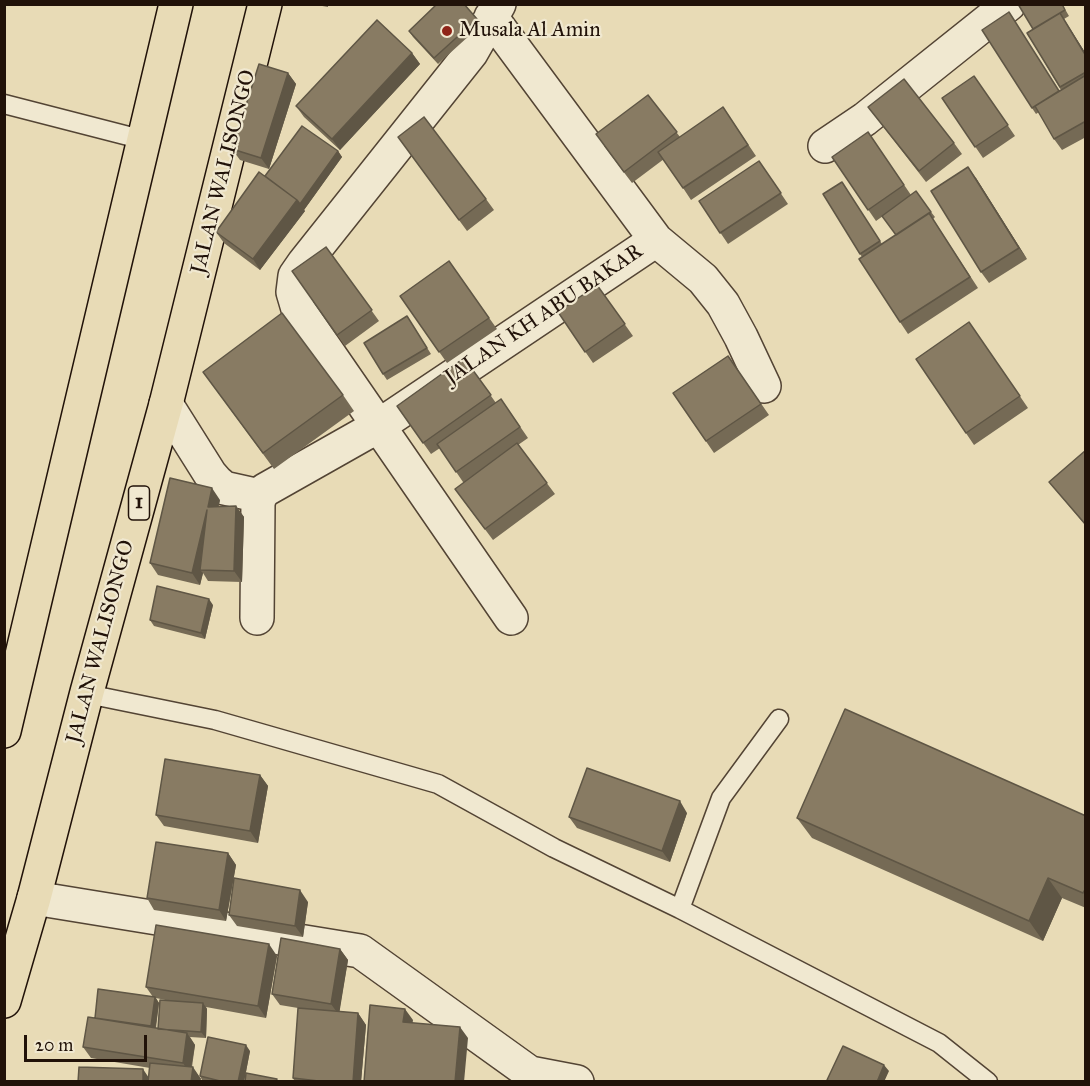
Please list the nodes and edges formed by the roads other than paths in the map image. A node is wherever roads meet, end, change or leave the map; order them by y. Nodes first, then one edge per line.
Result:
1 (176, 4) edge
2 (266, 4) edge
3 (1009, 4) edge
4 (495, 11) edge
5 (4, 104) edge
6 (144, 140) junction
7 (825, 146) dead end
8 (656, 240) junction
9 (764, 386) dead end
10 (166, 404) junction
11 (380, 425) junction
12 (260, 496) junction
13 (257, 618) dead end
14 (511, 618) dead end
15 (87, 692) junction
16 (779, 719) dead end
17 (4, 731) edge
18 (34, 898) junction
19 (680, 909) junction
20 (4, 1001) edge
21 (529, 1077) edge
22 (577, 1082) edge
23 (988, 1082) edge

1 - 6 highway
2 - 10 highway, JALAN WALISONGO / 1
3 - 7 street
4 - 8 street
4 - 11 street
5 - 6 lane
6 - 17 highway
8 - 9 street
8 - 11 street, JALAN KH ABU BAKAR
10 - 12 street
10 - 15 highway, JALAN WALISONGO / 1
11 - 12 street, JALAN KH ABU BAKAR
11 - 14 street
12 - 13 street
15 - 18 highway, JALAN WALISONGO / 1
15 - 19 lane
16 - 19 lane
18 - 20 highway, JALAN WALISONGO / 1
18 - 21 street
19 - 23 lane
21 - 22 street

